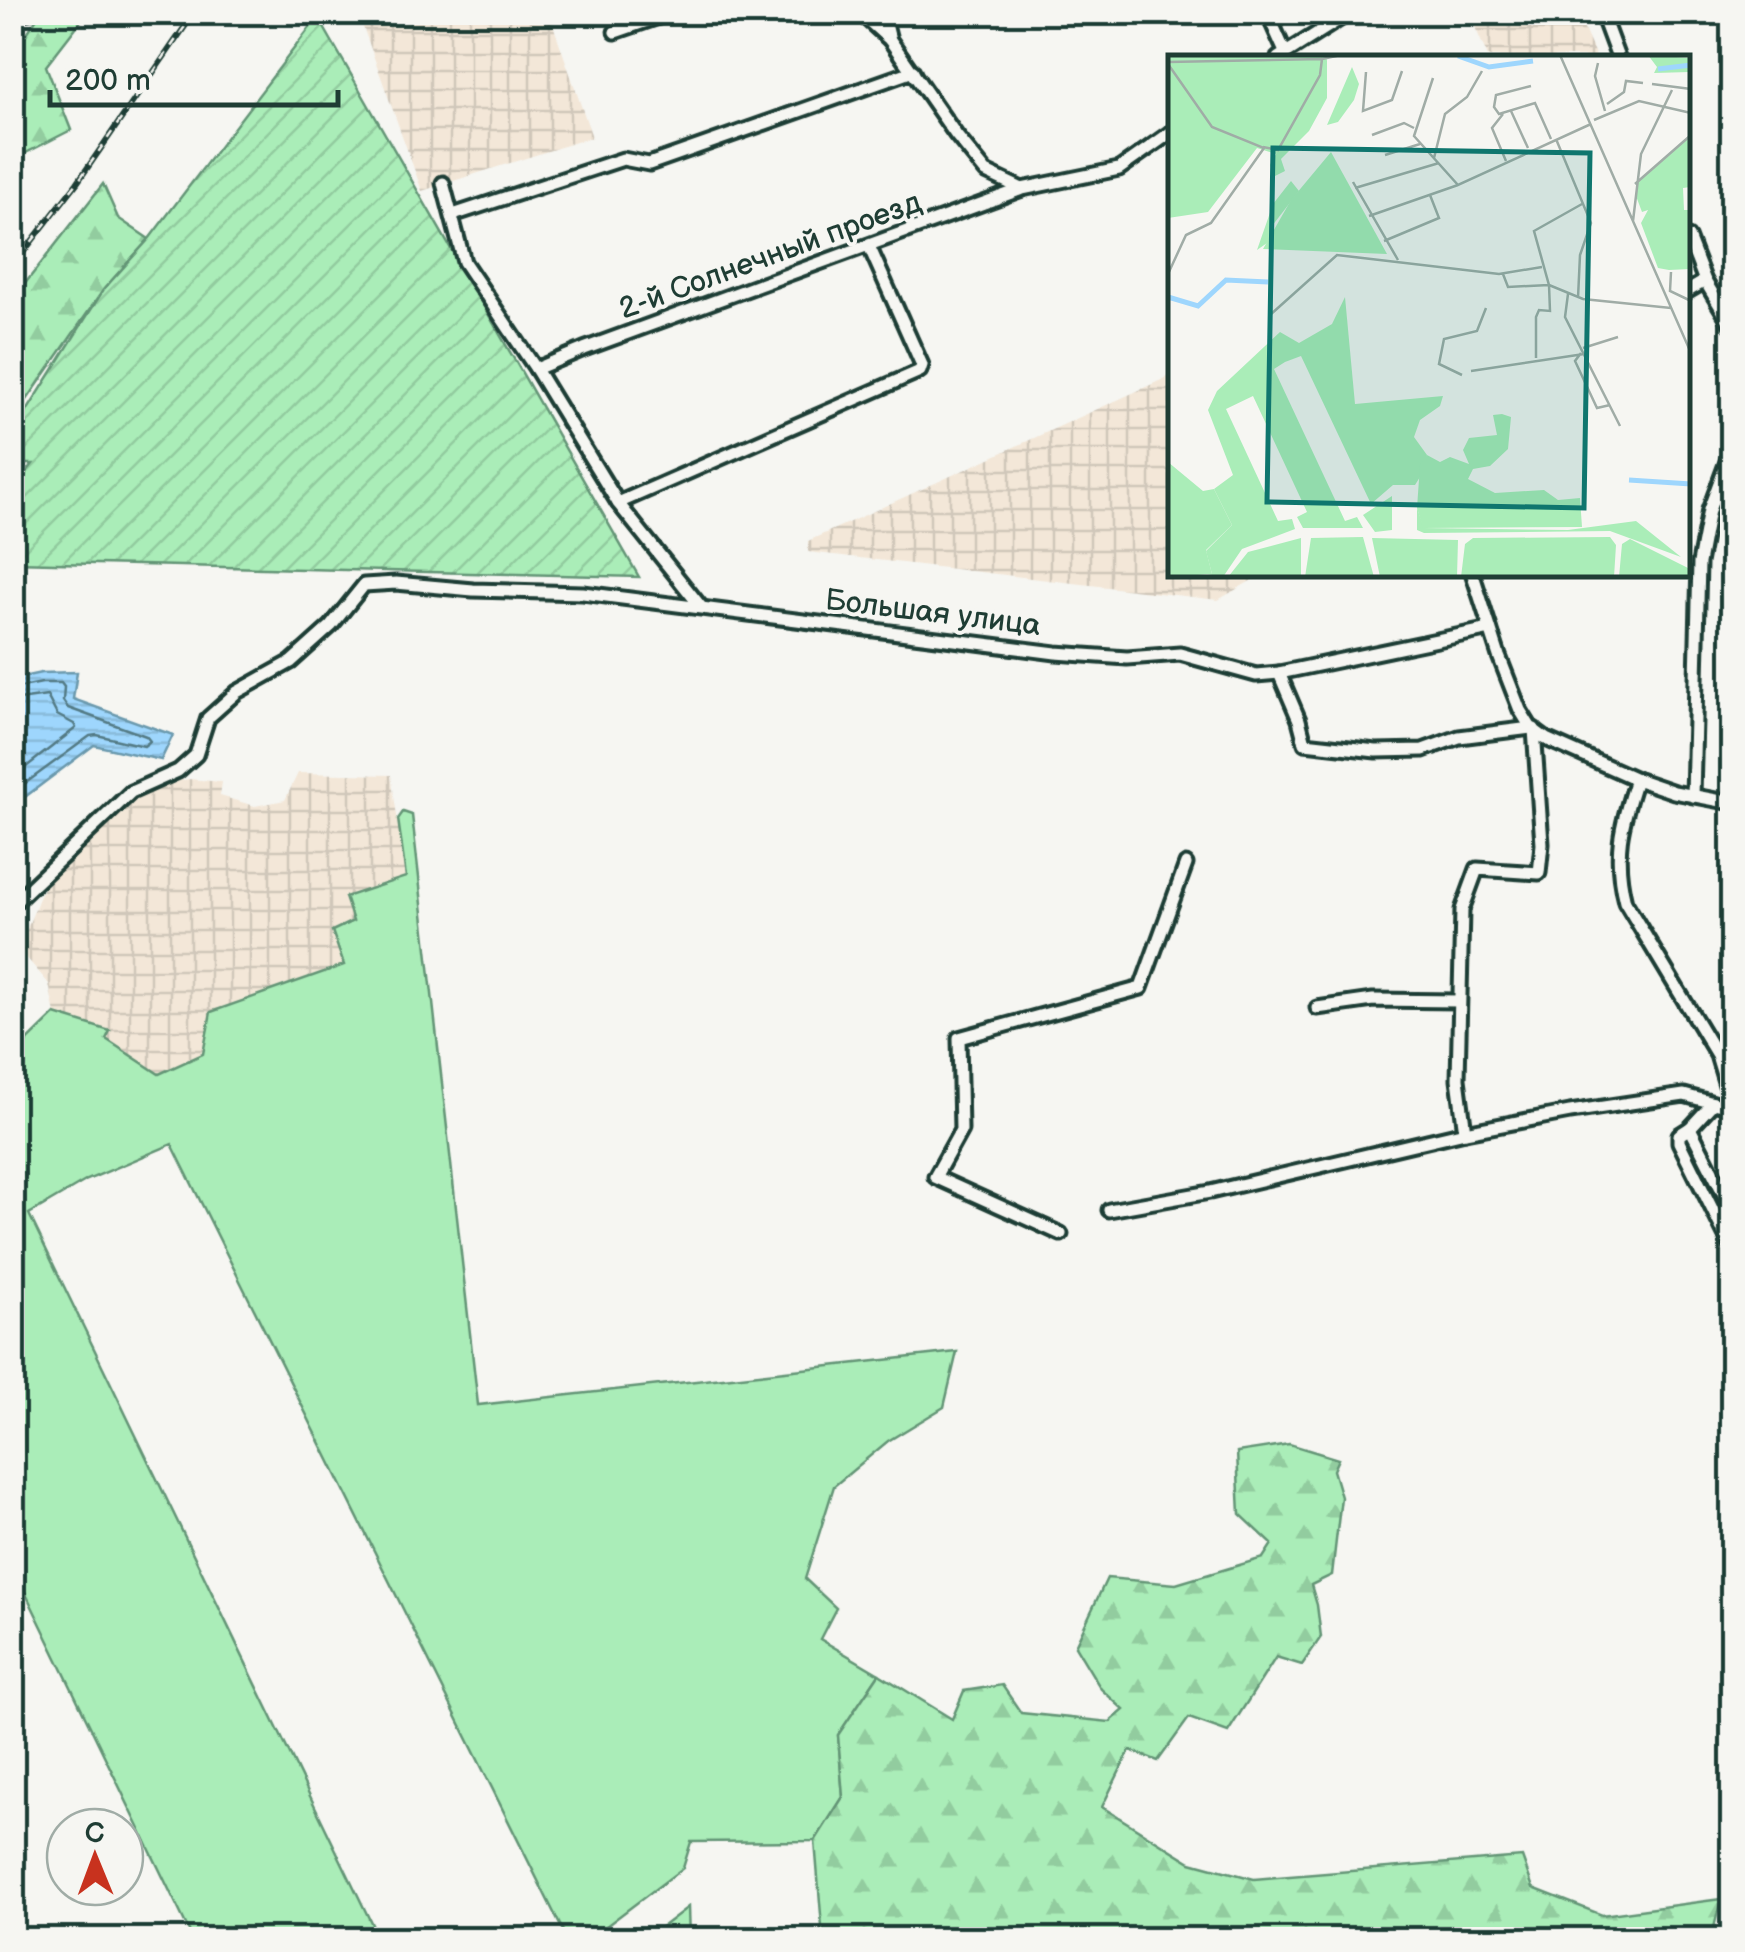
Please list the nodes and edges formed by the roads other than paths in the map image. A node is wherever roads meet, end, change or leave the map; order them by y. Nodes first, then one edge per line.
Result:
1 (673, 12) edge
2 (859, 12) edge
3 (883, 12) edge
4 (1267, 12) edge
5 (1351, 12) edge
6 (1600, 12) edge
7 (615, 32) dead end
8 (890, 40) junction
9 (1281, 55) edge
10 (1617, 55) edge
11 (913, 71) junction
12 (1168, 134) edge
13 (443, 183) dead end
14 (1022, 188) junction
15 (453, 215) junction
16 (1690, 242) edge
17 (870, 246) junction
18 (1705, 281) junction
19 (1690, 290) edge
20 (1732, 326) edge
21 (536, 370) junction
22 (1732, 448) edge
23 (618, 503) junction
24 (1474, 578) edge
25 (701, 607) junction
26 (1490, 629) junction
27 (1280, 673) junction
28 (1532, 728) junction
29 (1636, 780) junction
30 (1692, 796) junction
31 (1732, 803) edge
32 (1186, 864) dead end
33 (12, 906) edge
34 (1460, 1000) junction
35 (1317, 1008) dead end
36 (1728, 1074) edge
37 (1714, 1103) junction
38 (1732, 1107) edge
39 (1690, 1128) junction
40 (1465, 1132) junction
41 (1110, 1210) dead end
42 (1732, 1210) edge
43 (1062, 1234) dead end
44 (1732, 1248) edge

1 - 7 street
2 - 8 street
3 - 8 street
4 - 9 street
5 - 9 street
6 - 10 street
8 - 11 street
11 - 14 street
11 - 15 street
12 - 14 street, 2-й Солнечный проезд
13 - 15 street
14 - 17 street, 2-й Солнечный проезд
15 - 21 street
16 - 18 street
17 - 21 street, 2-й Солнечный проезд
17 - 23 street
18 - 19 street
18 - 20 street
21 - 23 street
22 - 30 street
23 - 25 street
24 - 26 street
25 - 27 street, Большая улица
25 - 33 street, Большая улица
26 - 27 street, Большая улица
26 - 28 street
27 - 28 street
28 - 29 street
28 - 34 street
29 - 30 street
29 - 36 street
30 - 31 street
32 - 43 street
34 - 35 street
34 - 40 street
36 - 38 street
37 - 38 street
37 - 39 street
37 - 40 street
39 - 42 street
39 - 44 street
40 - 41 street

